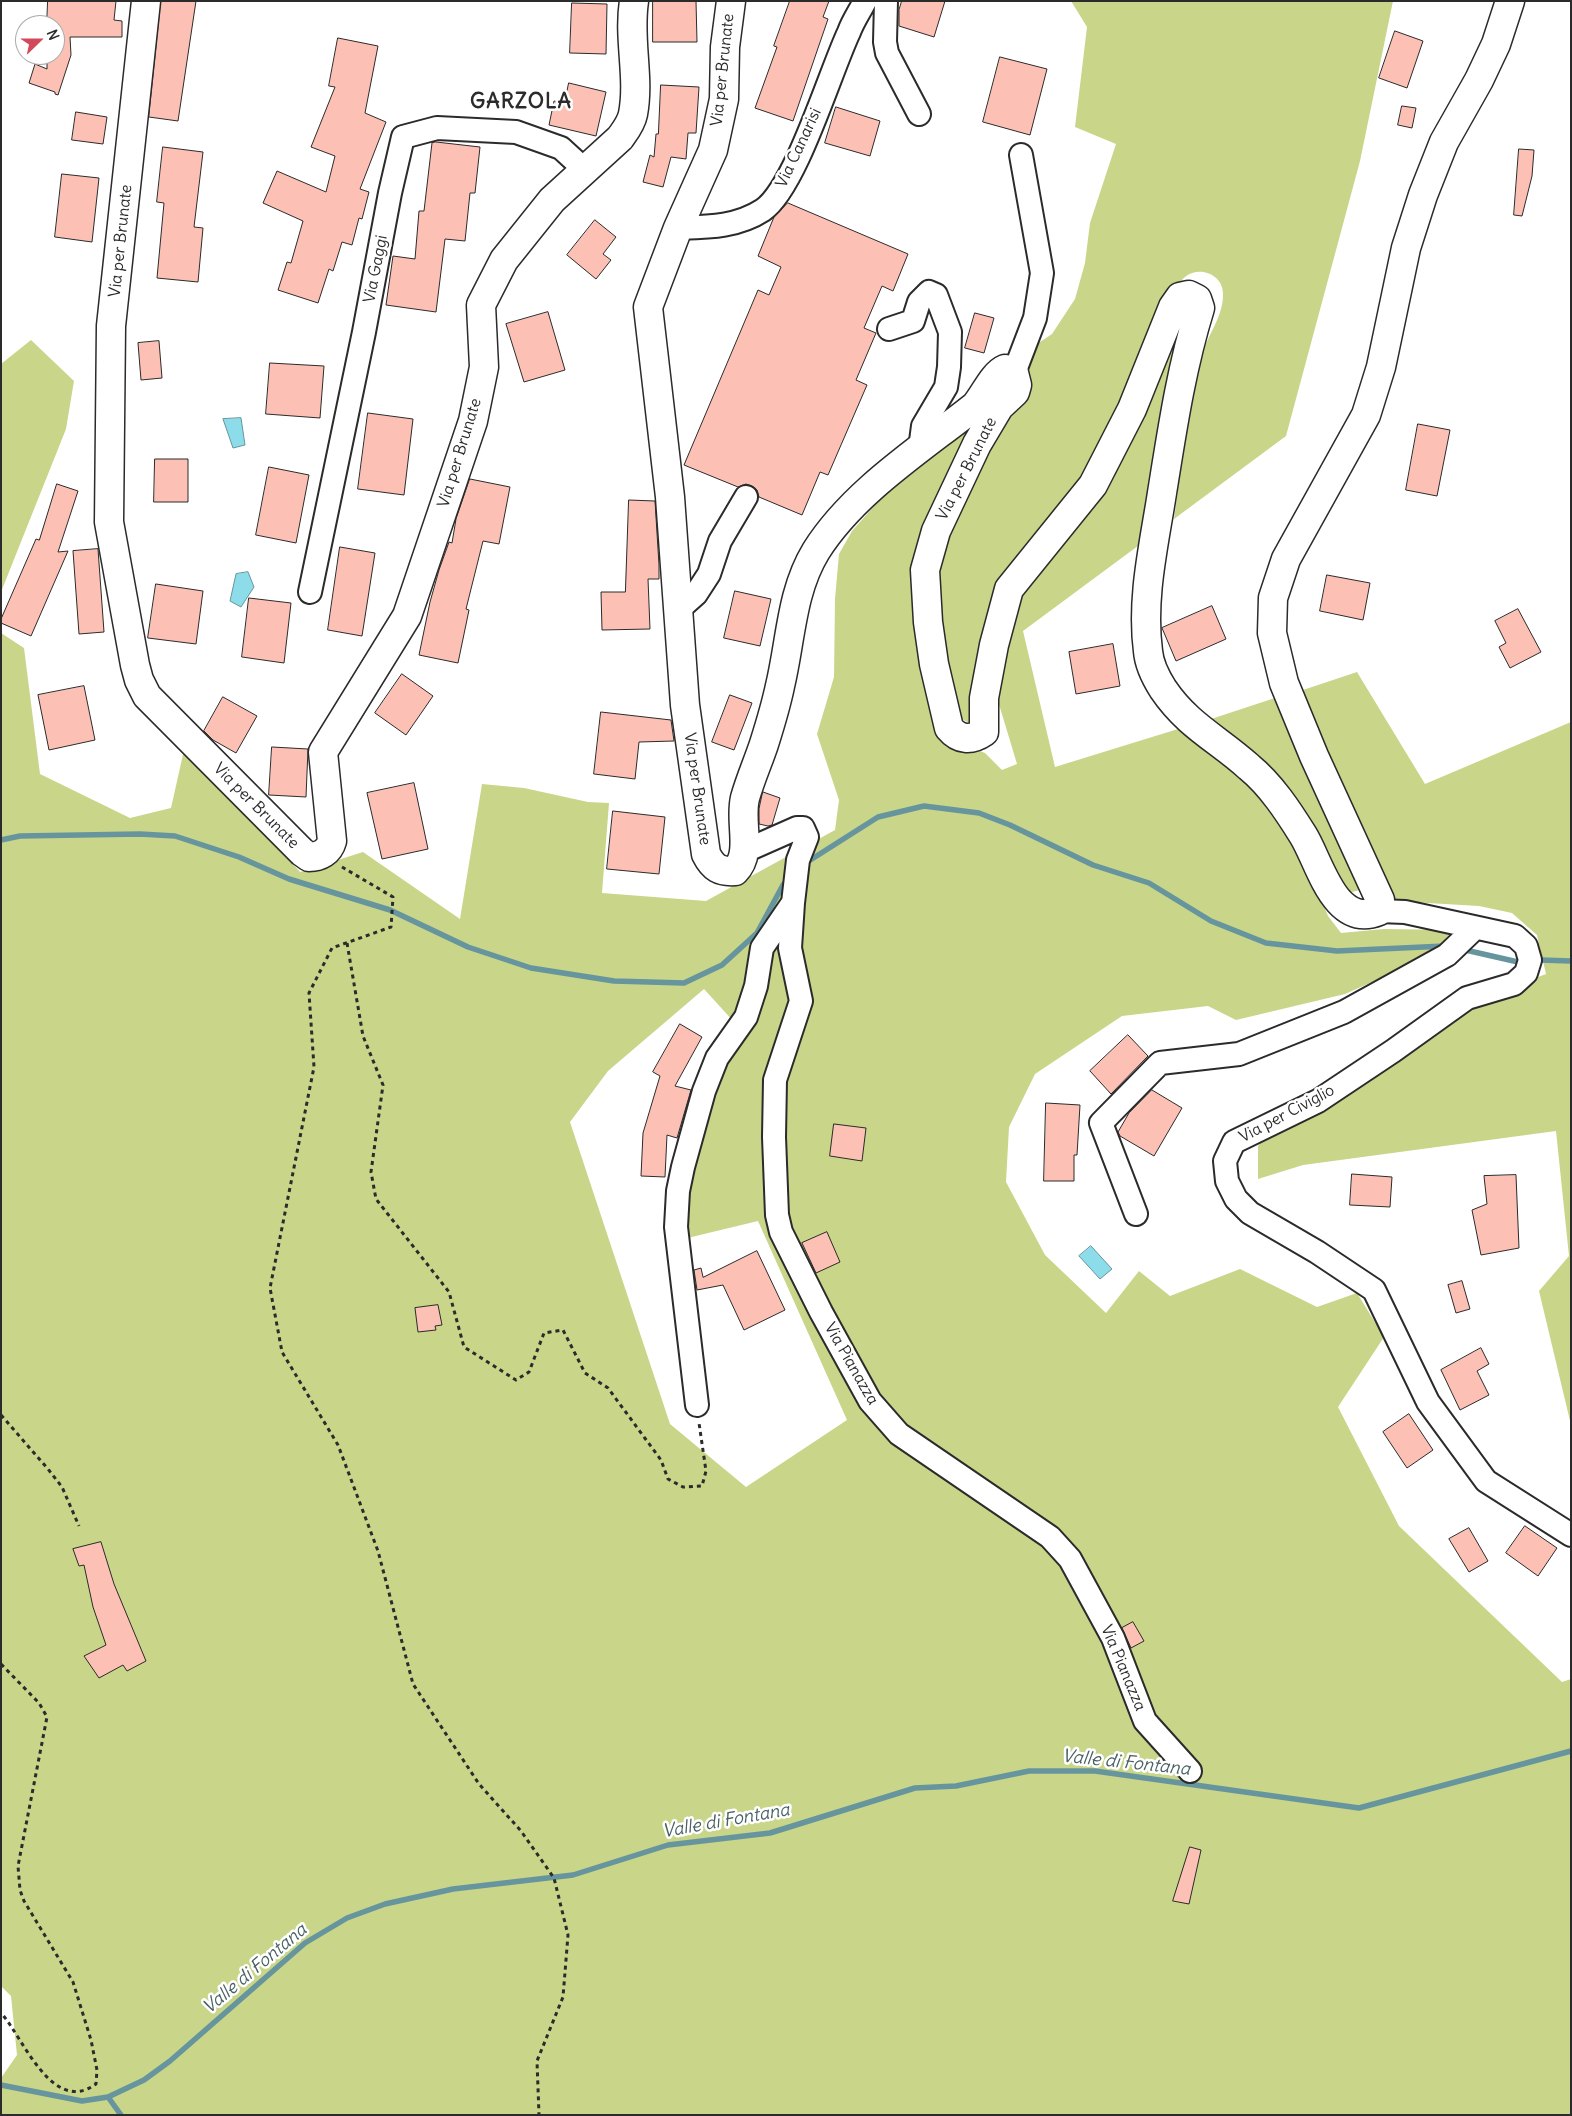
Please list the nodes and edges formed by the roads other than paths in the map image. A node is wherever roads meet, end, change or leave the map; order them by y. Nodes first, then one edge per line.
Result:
1 (146, 1) edge
2 (634, 1) edge
3 (730, 1) edge
4 (865, 1) edge
5 (886, 1) edge
6 (1510, 1) edge
7 (919, 114) dead end
8 (1021, 155) dead end
9 (585, 170) junction
10 (678, 228) junction
11 (889, 329) dead end
12 (1014, 373) junction
13 (920, 449) junction
14 (746, 497) dead end
15 (310, 592) dead end
16 (678, 610) junction
17 (745, 852) junction
18 (794, 893) junction
19 (1379, 911) junction
20 (1474, 929) junction
21 (1136, 1214) dead end
22 (697, 1405) road end
23 (1571, 1535) edge
24 (1190, 1771) dead end

1 - 9 street, Via per Brunate
2 - 9 street, Via per Brunate
3 - 10 street, Via per Brunate
4 - 10 street, Via Canarisi
5 - 7 street
6 - 19 street
8 - 12 street
9 - 15 street, Via Gaggi
10 - 16 street, Via per Brunate
11 - 13 street
12 - 13 street, Via per Brunate
12 - 19 street, Via per Brunate
13 - 17 street, Via per Brunate
14 - 16 street
16 - 17 street, Via per Brunate
17 - 18 street, Via Pianazza
18 - 22 street, Via Pianazza
18 - 24 street, Via Pianazza
19 - 20 street, Via per Civiglio
20 - 21 street
20 - 23 street, Via per Civiglio

